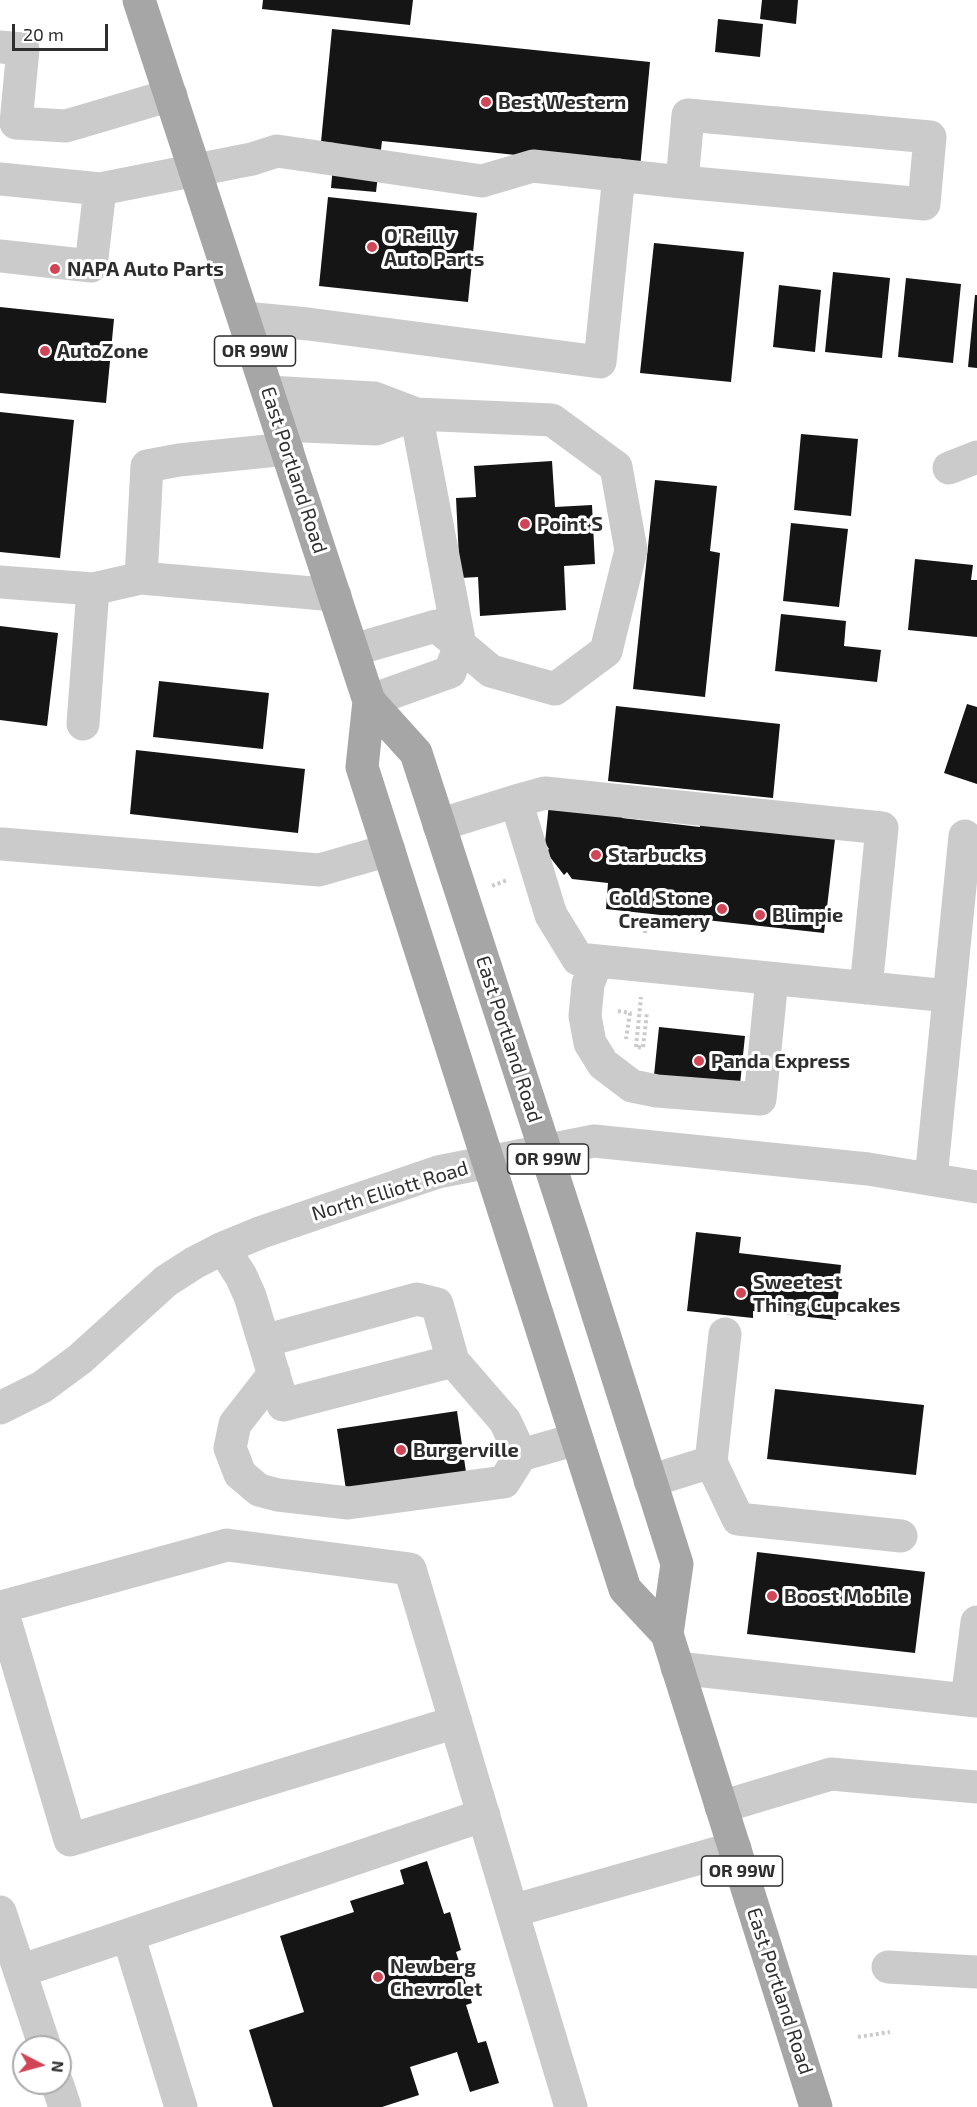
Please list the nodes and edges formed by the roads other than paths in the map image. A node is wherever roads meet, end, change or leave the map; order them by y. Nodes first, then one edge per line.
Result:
1 (139, 0) edge
2 (0, 47) edge
3 (171, 95) junction
4 (195, 170) junction
5 (619, 176) junction
6 (0, 179) edge
7 (682, 182) junction
8 (100, 189) junction
9 (0, 256) edge
10 (244, 318) junction
11 (268, 392) junction
12 (416, 414) junction
13 (283, 437) junction
14 (141, 578) junction
15 (0, 582) edge
16 (93, 590) junction
17 (335, 595) junction
18 (460, 645) junction
19 (353, 650) junction
20 (369, 701) junction
21 (83, 724) dead end
22 (516, 801) junction
23 (440, 825) junction
24 (965, 836) dead end
25 (2, 844) dead end
26 (389, 849) junction
27 (597, 961) junction
28 (772, 979) junction
29 (866, 988) junction
30 (949, 996) junction
31 (545, 1151) junction
32 (490, 1162) junction
33 (931, 1179) junction
34 (977, 1187) edge
35 (223, 1248) junction
36 (725, 1334) dead end
37 (264, 1341) junction
38 (453, 1361) junction
39 (274, 1374) junction
40 (0, 1408) edge
41 (577, 1440) junction
42 (521, 1455) junction
43 (711, 1462) junction
44 (651, 1481) junction
45 (901, 1536) dead end
46 (977, 1622) edge
47 (666, 1634) junction
48 (677, 1668) junction
49 (972, 1700) edge
50 (456, 1722) junction
51 (977, 1787) edge
52 (721, 1807) junction
53 (484, 1815) junction
54 (735, 1848) junction
55 (512, 1911) junction
56 (1, 1917) edge
57 (128, 1935) junction
58 (888, 1967) dead end
59 (20, 1971) junction
60 (977, 1972) edge
61 (41, 2035) edge
62 (181, 2107) edge
63 (571, 2107) edge
64 (816, 2107) edge

1 - 3 main road, East Portland Road / OR 99W
2 - 3 street
3 - 4 main road, East Portland Road / OR 99W
4 - 5 street
4 - 8 street
4 - 10 main road, East Portland Road / OR 99W
5 - 7 street
5 - 10 street
6 - 8 street
7 - 7 street
8 - 9 street
10 - 11 main road, East Portland Road / OR 99W
11 - 12 street
11 - 13 main road, East Portland Road / OR 99W
12 - 13 street
12 - 18 street
12 - 18 street
13 - 14 street
13 - 17 main road, East Portland Road / OR 99W
14 - 16 street
14 - 17 street
15 - 16 street
16 - 21 street
17 - 19 main road, East Portland Road / OR 99W
18 - 19 street
18 - 20 street
19 - 20 main road, East Portland Road / OR 99W
20 - 23 main road, East Portland Road / OR 99W
20 - 26 main road, East Portland Road / OR 99W
22 - 23 street
22 - 27 street
22 - 29 street
23 - 31 main road, East Portland Road / OR 99W
24 - 30 street
25 - 26 street
26 - 32 main road, East Portland Road / OR 99W
27 - 28 street
27 - 28 street
28 - 29 street
29 - 30 street
30 - 33 street
31 - 32 street, North Elliott Road
31 - 33 street, North Elliott Road
31 - 44 main road, East Portland Road / OR 99W
32 - 35 street, North Elliott Road
32 - 41 main road, East Portland Road / OR 99W
33 - 34 street, North Elliott Road
35 - 37 street
35 - 40 street, North Elliott Road
36 - 43 street
37 - 38 street
37 - 39 street
38 - 39 street
38 - 42 street
39 - 42 street
41 - 42 street
41 - 47 main road, East Portland Road / OR 99W
43 - 44 street
43 - 45 street
44 - 47 main road, East Portland Road / OR 99W
46 - 49 street
47 - 48 main road, East Portland Road / OR 99W
48 - 49 street
48 - 52 main road, East Portland Road / OR 99W
50 - 50 street
50 - 53 street
51 - 52 street
52 - 54 main road, East Portland Road / OR 99W
53 - 55 street
53 - 57 street
54 - 55 street
54 - 64 main road, East Portland Road / OR 99W
55 - 63 street
56 - 59 street
57 - 59 street
57 - 62 street
58 - 60 street
59 - 61 street

